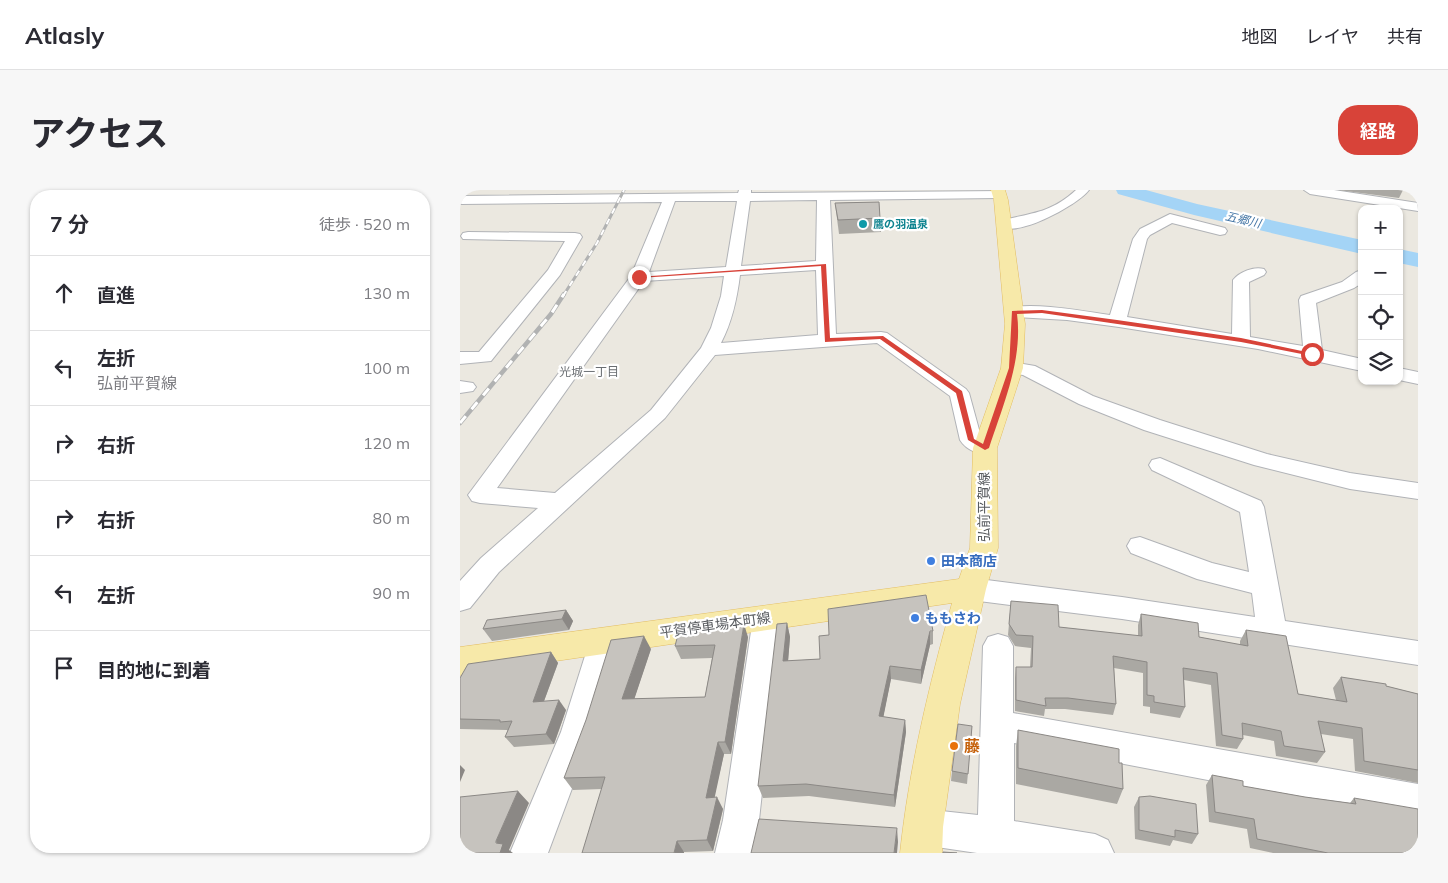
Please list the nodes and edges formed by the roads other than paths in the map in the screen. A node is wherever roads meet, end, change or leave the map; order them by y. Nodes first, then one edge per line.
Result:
1 (522, 190) edge
2 (1083, 190) edge
3 (1310, 190) edge
4 (1413, 190) edge
5 (998, 192) edge
6 (744, 194) edge
7 (823, 196) junction
8 (670, 198) junction
9 (460, 200) edge
10 (511, 200) junction
11 (1392, 205) edge
12 (1415, 206) edge
13 (496, 212) dead end
14 (482, 224) dead end
15 (1004, 224) junction
16 (1220, 231) dead end
17 (464, 240) edge
18 (824, 265) junction
19 (732, 272) junction
20 (1258, 272) dead end
21 (639, 277) junction
22 (1358, 278) edge
23 (1014, 312) junction
24 (1117, 322) junction
25 (828, 340) junction
26 (1241, 340) junction
27 (709, 350) junction
28 (1312, 354) junction
29 (460, 358) edge
30 (1358, 364) edge
31 (1012, 368) junction
32 (1403, 375) edge
33 (1418, 378) edge
34 (985, 448) junction
35 (1160, 465) dead end
36 (1418, 491) edge
37 (561, 502) junction
38 (1140, 546) dead end
39 (1265, 586) junction
40 (971, 589) junction
41 (460, 600) edge
42 (767, 618) junction
43 (1272, 631) junction
44 (605, 640) junction
45 (998, 646) dead end
46 (1418, 654) edge
47 (460, 661) edge
48 (997, 725) junction
49 (1418, 802) edge
50 (922, 840) edge
51 (996, 844) edge
52 (529, 853) edge
53 (734, 853) edge
54 (1095, 853) edge

1 - 10 street
2 - 15 street
3 - 11 street
4 - 12 street
5 - 7 street
5 - 15 main road, 弘前平賀線
6 - 7 street
6 - 8 street
6 - 19 street
7 - 18 street
8 - 10 street
8 - 21 street
9 - 10 street
10 - 13 street
14 - 17 street
15 - 23 main road, 弘前平賀線
16 - 24 street
17 - 29 street
18 - 19 street
18 - 25 street
19 - 21 street
19 - 27 street
20 - 26 street
21 - 37 street
22 - 28 street
23 - 24 street
23 - 31 main road, 弘前平賀線
24 - 26 street
25 - 27 street
25 - 34 street
26 - 28 street
27 - 37 street
28 - 30 street
31 - 34 main road, 弘前平賀線
31 - 36 street
32 - 33 street
34 - 40 main road, 弘前平賀線
35 - 39 street
37 - 41 street
38 - 39 street
39 - 43 street
40 - 42 main road, 平賀停車場本町線
40 - 43 street
40 - 50 main road, 弘前平賀線
42 - 44 main road, 平賀停車場本町線
42 - 53 street
43 - 46 street
44 - 47 main road, 平賀停車場本町線
44 - 52 street
45 - 48 street
48 - 49 street
48 - 51 street
50 - 51 street
51 - 54 street

